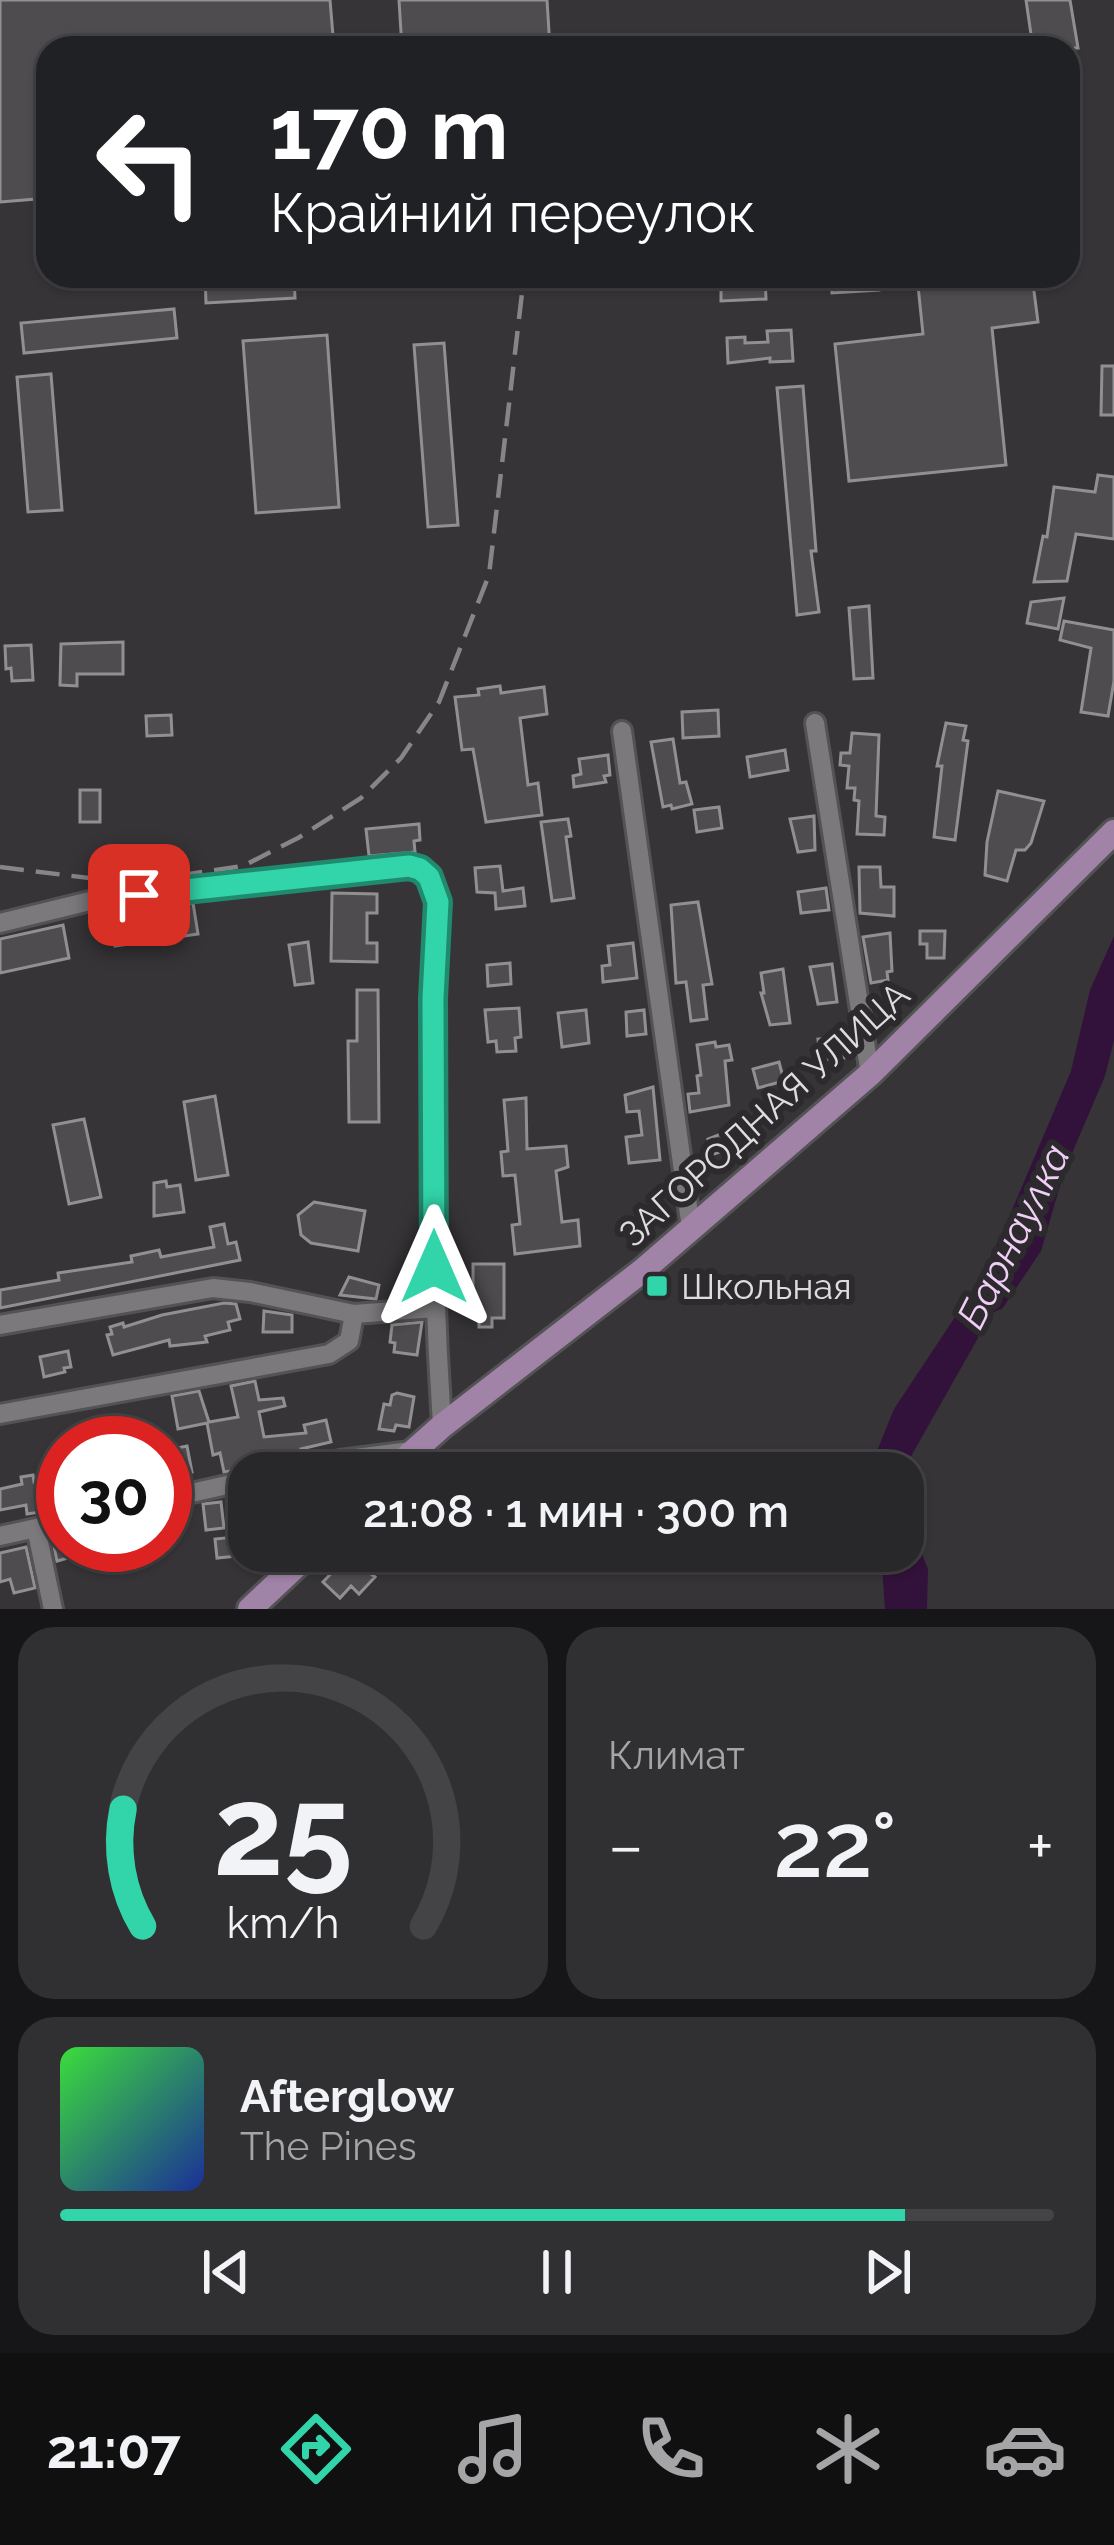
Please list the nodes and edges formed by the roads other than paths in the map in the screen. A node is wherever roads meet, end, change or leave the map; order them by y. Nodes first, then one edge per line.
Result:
1 (814, 723) dead end
2 (622, 731) dead end
3 (1114, 832) edge
4 (0, 923) edge
5 (870, 1074) junction
6 (692, 1228) junction
7 (434, 1308) junction
8 (354, 1314) junction
9 (0, 1325) edge
10 (0, 1414) edge
11 (442, 1426) junction
12 (411, 1451) joint
13 (403, 1452) edge
14 (228, 1485) edge
15 (192, 1493) edge
16 (35, 1528) joint
17 (0, 1536) edge
18 (290, 1572) edge
19 (53, 1609) edge
20 (250, 1609) edge

1 - 5 street
2 - 6 street
3 - 5 main road, ЗАГОРОДНАЯ УЛИЦА
4 - 7 street
5 - 6 main road, ЗАГОРОДНАЯ УЛИЦА
6 - 11 main road, ЗАГОРОДНАЯ УЛИЦА
7 - 8 street
7 - 11 street
8 - 9 street
8 - 10 street
11 - 12 main road, ЗАГОРОДНАЯ УЛИЦА
12 - 13 street
14 - 15 street
16 - 17 street
16 - 19 street
18 - 20 main road

